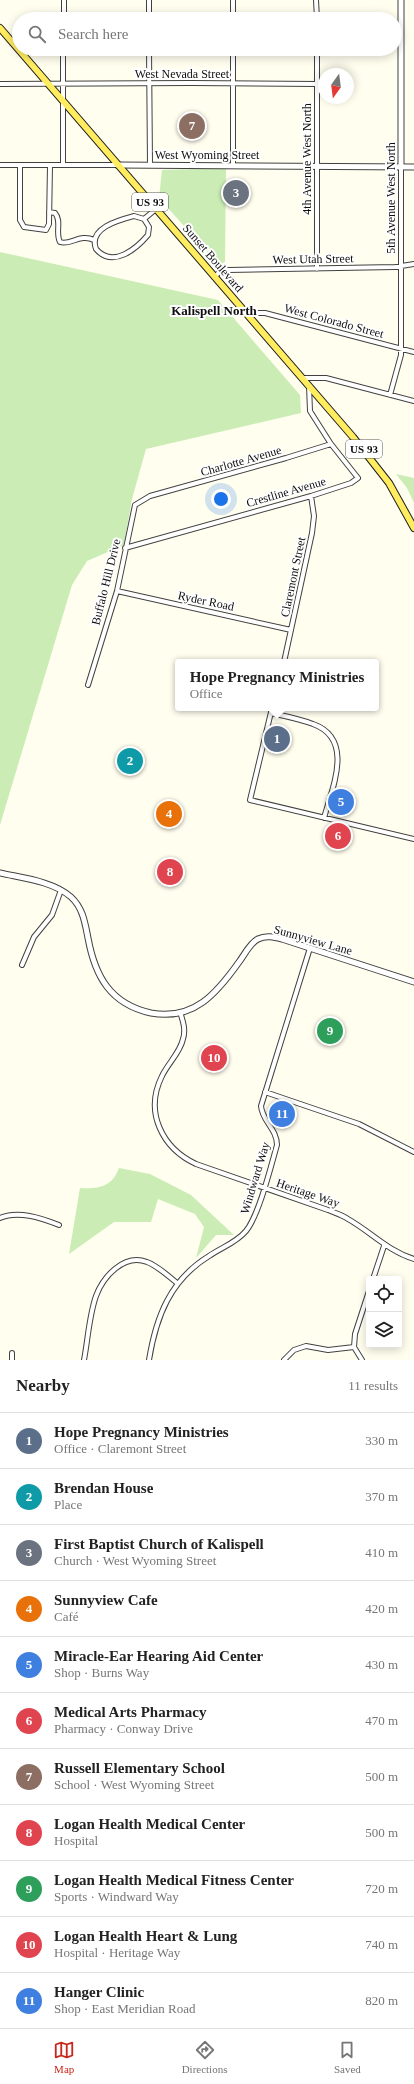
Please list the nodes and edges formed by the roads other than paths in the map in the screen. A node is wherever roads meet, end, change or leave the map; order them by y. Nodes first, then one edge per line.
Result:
1 (64, 0) edge
2 (149, 0) edge
3 (233, 0) edge
4 (316, 0) edge
5 (401, 0) edge
6 (64, 12) edge
7 (149, 12) edge
8 (233, 12) edge
9 (317, 12) edge
10 (401, 12) edge
11 (0, 28) edge
12 (12, 42) edge
13 (24, 56) edge
14 (63, 56) edge
15 (149, 56) edge
16 (233, 56) edge
17 (317, 56) edge
18 (401, 56) edge
19 (149, 83) junction
20 (0, 84) edge
21 (47, 84) junction
22 (63, 84) junction
23 (233, 84) junction
24 (317, 84) junction
25 (62, 101) junction
26 (117, 164) junction
27 (0, 165) edge
28 (20, 165) junction
29 (50, 165) junction
30 (62, 165) junction
31 (150, 165) junction
32 (234, 166) junction
33 (317, 166) junction
34 (401, 167) junction
35 (414, 167) edge
36 (156, 209) junction
37 (49, 212) junction
38 (144, 219) junction
39 (94, 240) junction
40 (414, 264) edge
41 (401, 266) junction
42 (317, 269) junction
43 (214, 277) junction
44 (249, 317) junction
45 (401, 349) junction
46 (414, 352) edge
47 (303, 378) junction
48 (309, 384) junction
49 (390, 395) junction
50 (414, 401) edge
51 (331, 444) junction
52 (155, 495) joint
53 (311, 496) junction
54 (414, 528) edge
55 (125, 548) junction
56 (116, 591) junction
57 (291, 630) junction
58 (285, 659) edge
59 (88, 685) dead end
60 (271, 713) joint
61 (324, 818) junction
62 (414, 839) edge
63 (0, 873) edge
64 (61, 890) junction
65 (310, 948) junction
66 (22, 965) dead end
67 (414, 982) edge
68 (180, 1012) junction
69 (265, 1092) junction
70 (414, 1152) edge
71 (264, 1189) junction
72 (0, 1218) edge
73 (59, 1225) dead end
74 (384, 1246) junction
75 (414, 1259) edge
76 (374, 1276) edge
77 (177, 1283) junction
78 (366, 1300) edge
79 (354, 1347) junction
80 (12, 1353) dead end
81 (12, 1360) edge
82 (84, 1360) edge
83 (149, 1360) edge
84 (284, 1360) edge
85 (362, 1360) edge

1 - 6 street
2 - 7 street
3 - 8 street
4 - 9 street
5 - 10 street, 5th Avenue West North
11 - 12 main road, Sunset Boulevard / US 93
13 - 21 main road, Sunset Boulevard / US 93
14 - 22 street
15 - 19 street
16 - 23 street
17 - 24 street, 4th Avenue West North
18 - 34 street, 5th Avenue West North
19 - 22 street, West Nevada Street
19 - 23 street, West Nevada Street
19 - 31 street
20 - 21 street, West Nevada Street
21 - 22 street, West Nevada Street
21 - 25 main road, Sunset Boulevard / US 93
22 - 25 street
23 - 24 street, West Nevada Street
23 - 32 street
24 - 33 street, 4th Avenue West North
25 - 26 main road, Sunset Boulevard / US 93
25 - 30 street
26 - 30 street, West Wyoming Street
26 - 31 street, West Wyoming Street
26 - 36 main road, Sunset Boulevard / US 93
27 - 28 street, West Wyoming Street
28 - 29 street, West Wyoming Street
28 - 37 street
29 - 30 street, West Wyoming Street
29 - 37 street
31 - 32 street, West Wyoming Street
32 - 33 street, West Wyoming Street
33 - 34 street, West Wyoming Street
33 - 42 street, 4th Avenue West North
34 - 35 street, West Wyoming Street
34 - 41 street, 5th Avenue West North
36 - 38 street
36 - 43 main road, Sunset Boulevard / US 93
37 - 39 street
38 - 39 street
38 - 39 street
40 - 41 street, West Utah Street
41 - 42 street, West Utah Street
41 - 45 street, 5th Avenue West North
42 - 43 street, West Utah Street
43 - 44 main road, Sunset Boulevard / US 93
44 - 45 street, West Colorado Street
44 - 47 main road, Sunset Boulevard / US 93
45 - 46 street, West Colorado Street
45 - 49 street, 5th Avenue West North
47 - 48 main road, Sunset Boulevard / US 93
47 - 49 street
48 - 51 street
48 - 54 main road, Sunset Boulevard / US 93
49 - 50 street
51 - 52 street, Charlotte Avenue
51 - 53 street, Crestline Avenue
52 - 55 street, Buffalo Hill Drive
53 - 55 street, Crestline Avenue
53 - 57 street, Claremont Street
55 - 56 street, Buffalo Hill Drive
56 - 57 street, Ryder Road
56 - 59 street, Buffalo Hill Drive
57 - 58 street, Claremont Street
60 - 61 street
60 - 61 street
61 - 62 street
63 - 64 street, Sunnyview Lane
64 - 66 street
64 - 68 street, Sunnyview Lane
65 - 67 street, Sunnyview Lane
65 - 68 street, Sunnyview Lane
65 - 69 street, Windward Way
68 - 71 street, Heritage Way
69 - 70 street
69 - 71 street, Windward Way
71 - 74 street, Heritage Way
71 - 77 street, Windward Way
72 - 73 street
74 - 75 street, Heritage Way
74 - 76 street
77 - 82 street
77 - 83 street, Windward Way
78 - 79 street
79 - 84 street
79 - 85 street
80 - 81 street

